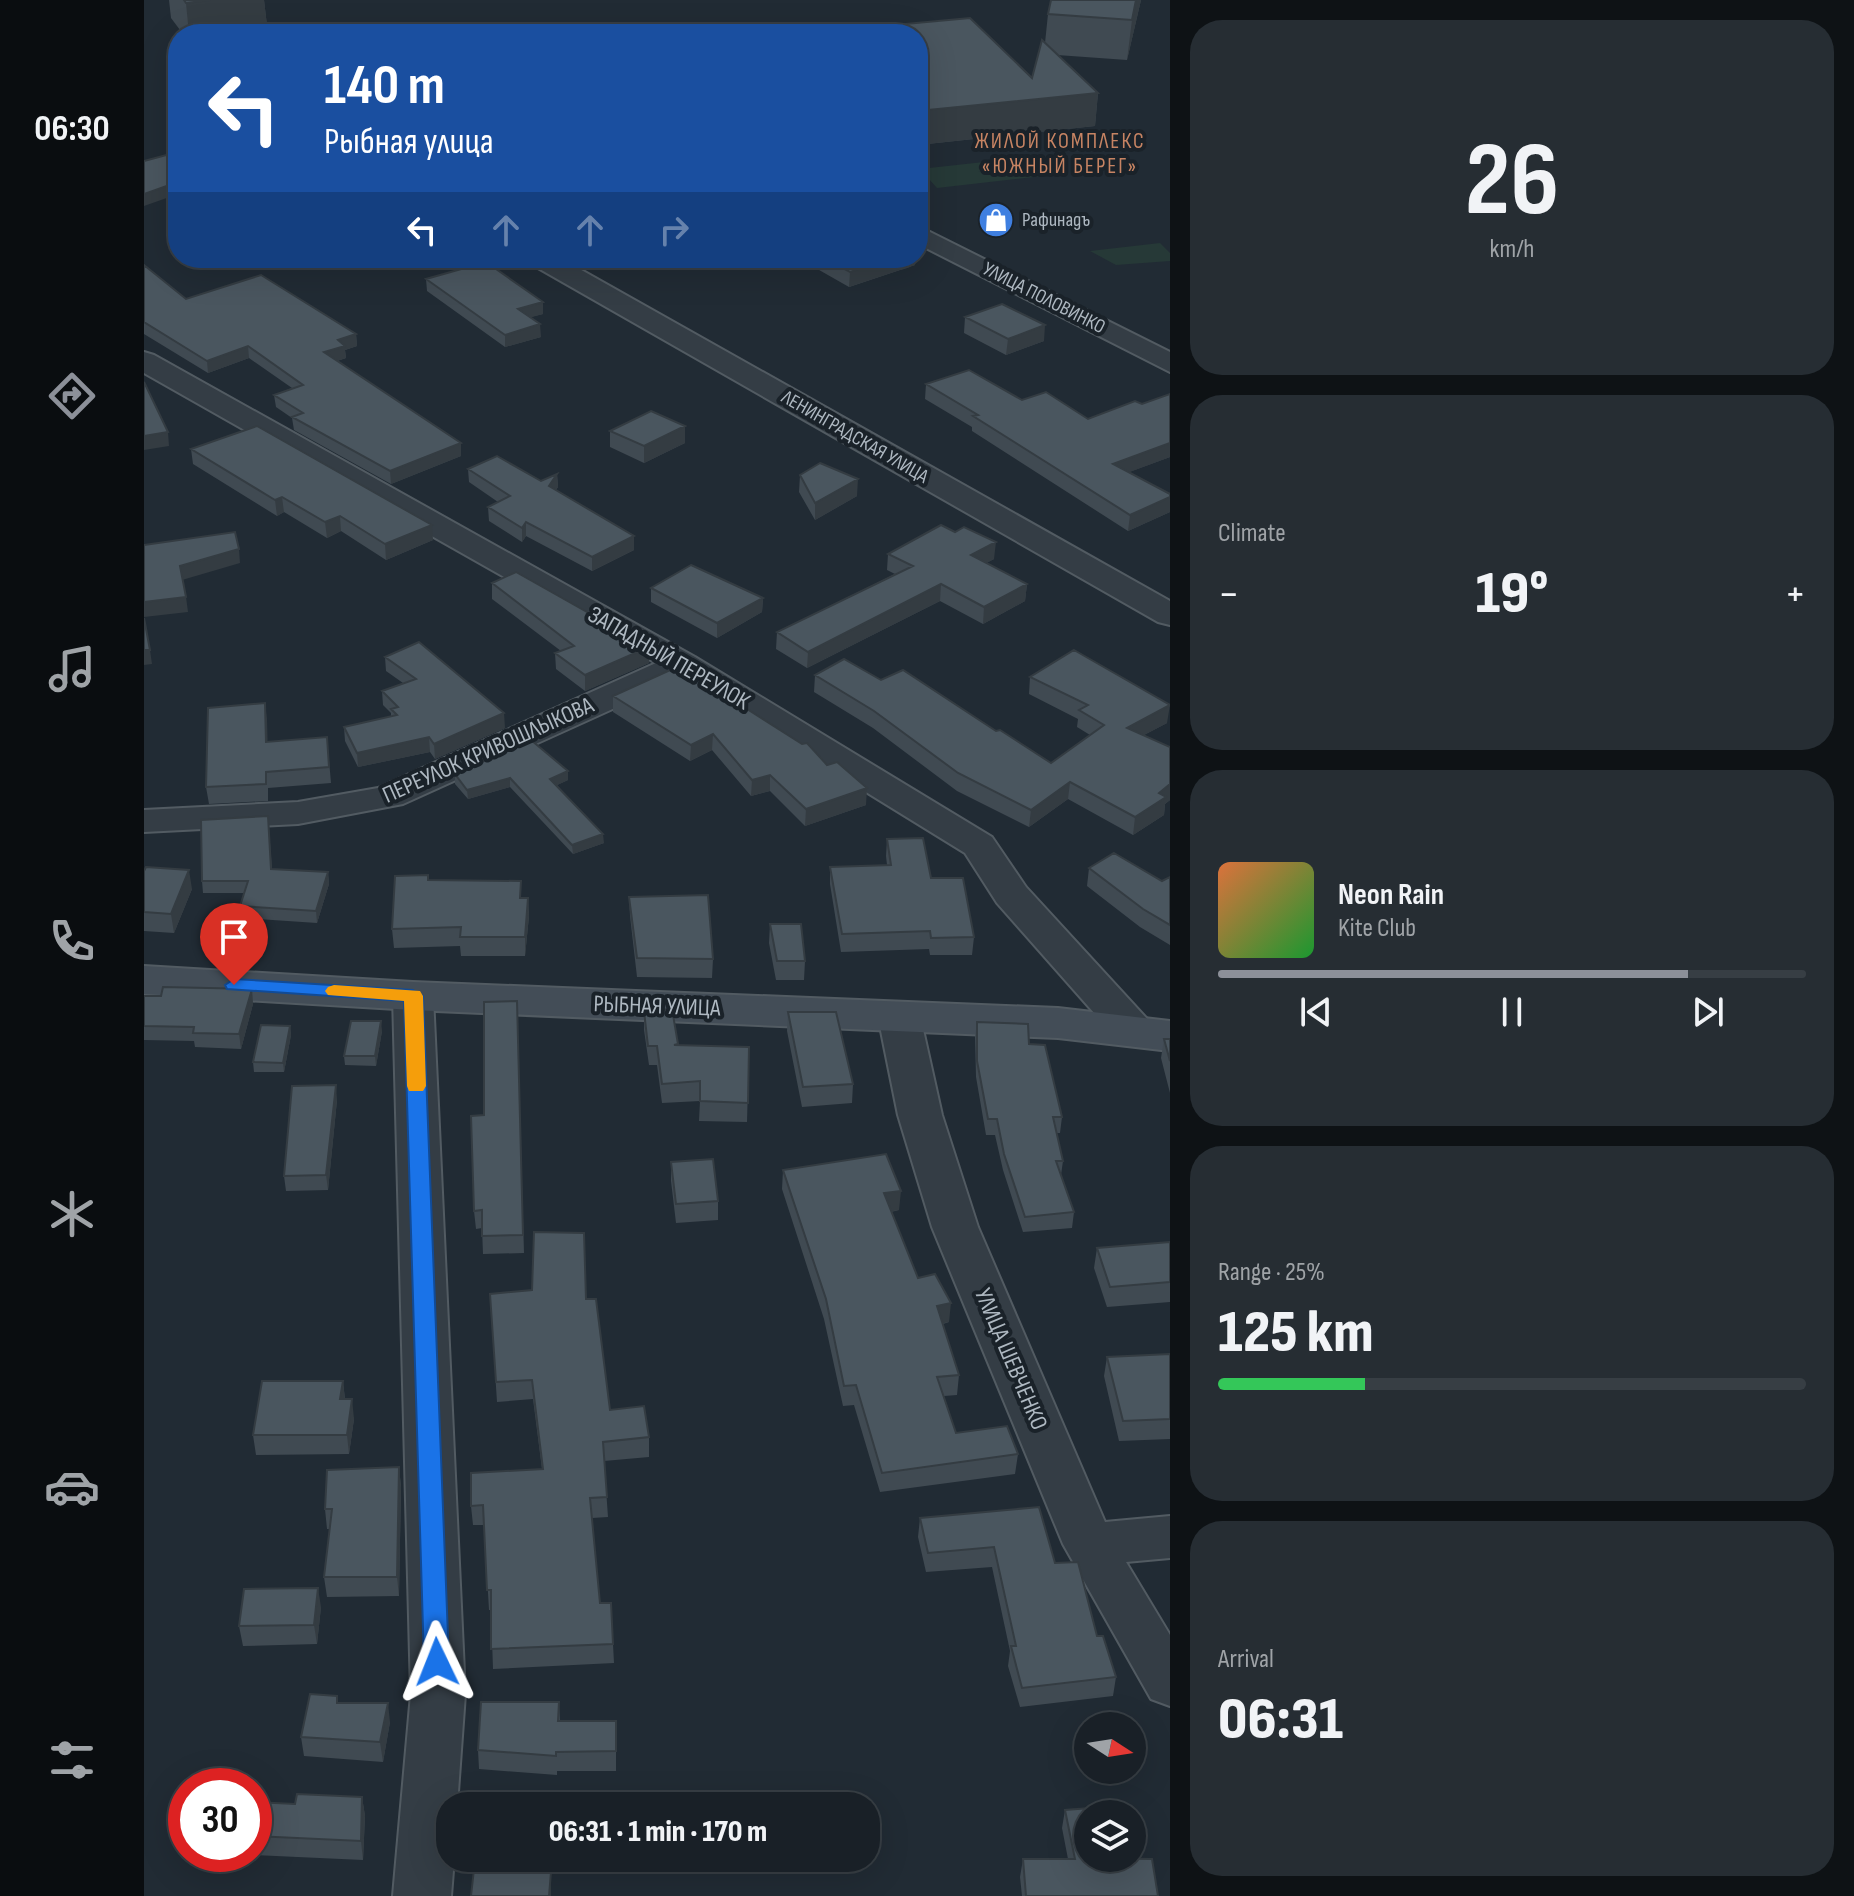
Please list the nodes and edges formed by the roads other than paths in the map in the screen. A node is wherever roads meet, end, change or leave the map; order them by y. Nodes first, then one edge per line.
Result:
1 (928, 239) edge
2 (558, 268) edge
3 (144, 361) edge
4 (1170, 363) edge
5 (1170, 615) edge
6 (683, 664) junction
7 (144, 821) edge
8 (144, 980) edge
9 (413, 996) junction
10 (899, 1016) junction
11 (1152, 1033) edge
12 (1170, 1537) edge
13 (1089, 1544) junction
14 (1170, 1683) edge
15 (422, 1896) edge

1 - 4 street, УЛИЦА ПОЛОВИНКО
2 - 5 street, ЛЕНИНГРАДСКАЯ УЛИЦА
3 - 6 street, ЗАПАДНЫЙ ПЕРЕУЛОК
6 - 7 street, ПЕРЕУЛОК КРИВОШЛЫКОВА
6 - 11 street, ЗАПАДНЫЙ ПЕРЕУЛОК
8 - 9 street, РЫБНАЯ УЛИЦА
9 - 10 street, РЫБНАЯ УЛИЦА
9 - 15 street
10 - 11 street, РЫБНАЯ УЛИЦА
10 - 13 street, УЛИЦА ШЕВЧЕНКО
12 - 13 street
13 - 14 street, УЛИЦА ШЕВЧЕНКО

